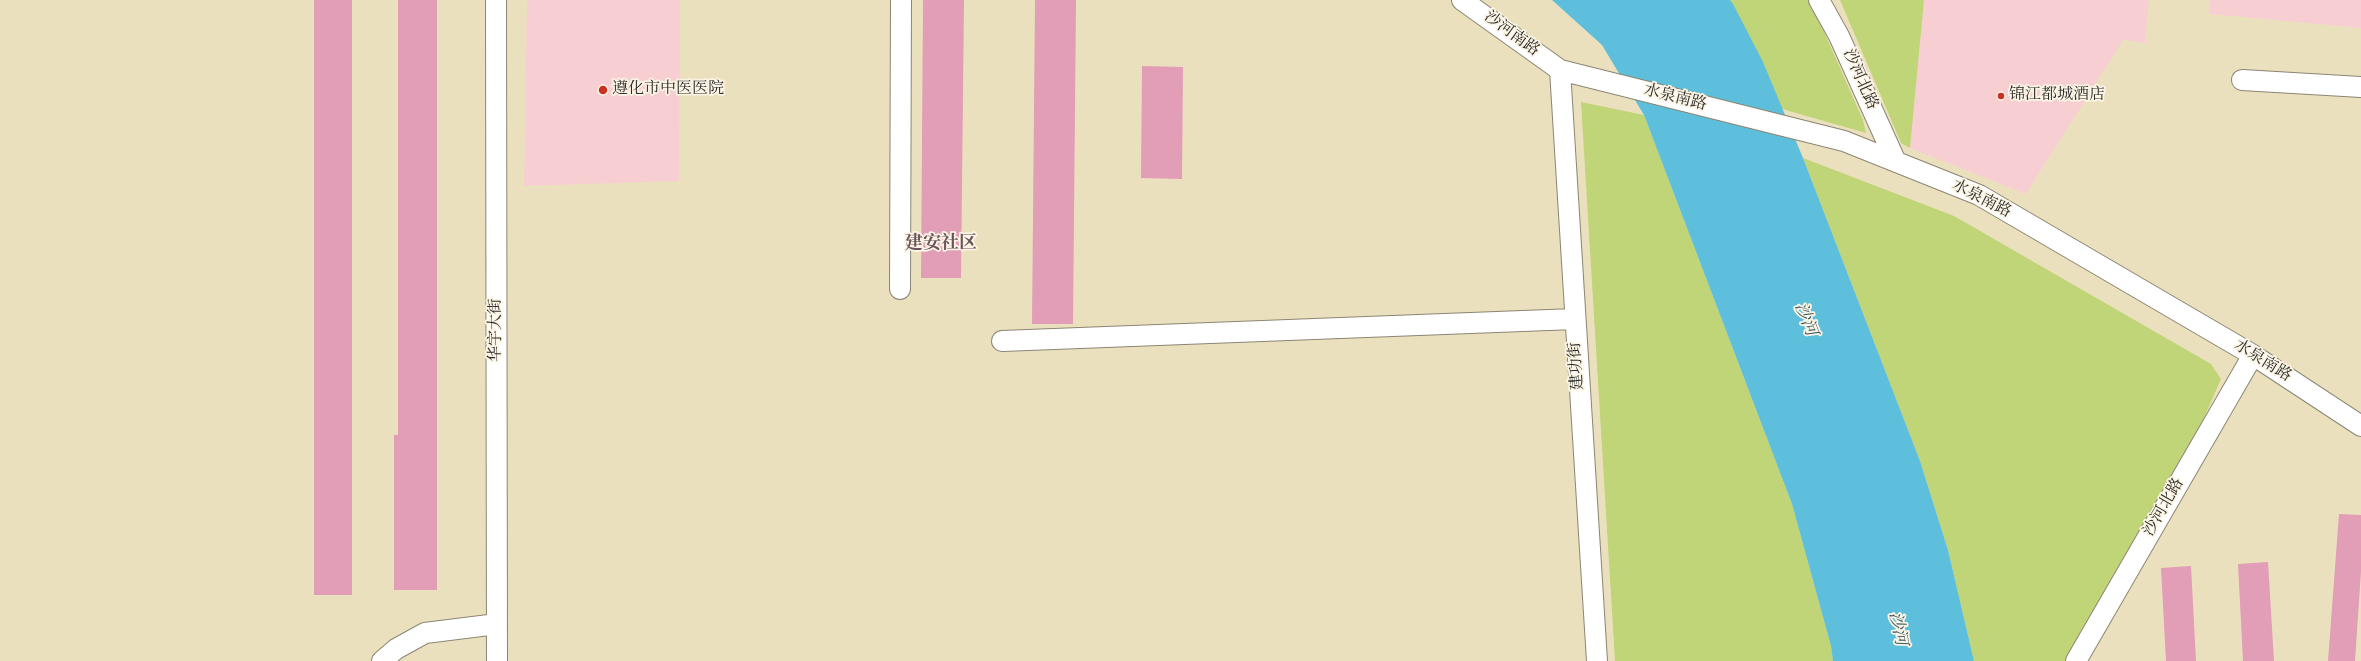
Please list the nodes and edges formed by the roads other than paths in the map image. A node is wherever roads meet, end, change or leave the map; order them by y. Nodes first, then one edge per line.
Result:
1 (496, 0) edge
2 (901, 0) edge
3 (1462, 0) edge
4 (1819, 0) edge
5 (1560, 70) junction
6 (2242, 80) dead end
7 (2361, 87) edge
8 (1896, 162) junction
9 (900, 289) dead end
10 (1576, 319) junction
11 (1002, 340) dead end
12 (2253, 355) junction
13 (2361, 426) edge
14 (497, 624) junction
15 (382, 661) edge
16 (497, 661) edge
17 (1597, 661) edge
18 (2076, 661) edge

1 - 14 street, 华宇大街
2 - 9 street
3 - 5 street, 沙河南路
4 - 8 street, 沙河北路
5 - 8 street, 水泉南路
5 - 10 street, 建功街
6 - 7 street
8 - 12 street, 水泉南路
10 - 11 street
10 - 17 street, 建功街
12 - 13 street, 水泉南路
12 - 18 street, 沙河北路
14 - 15 street
14 - 16 street, 华宇大街

